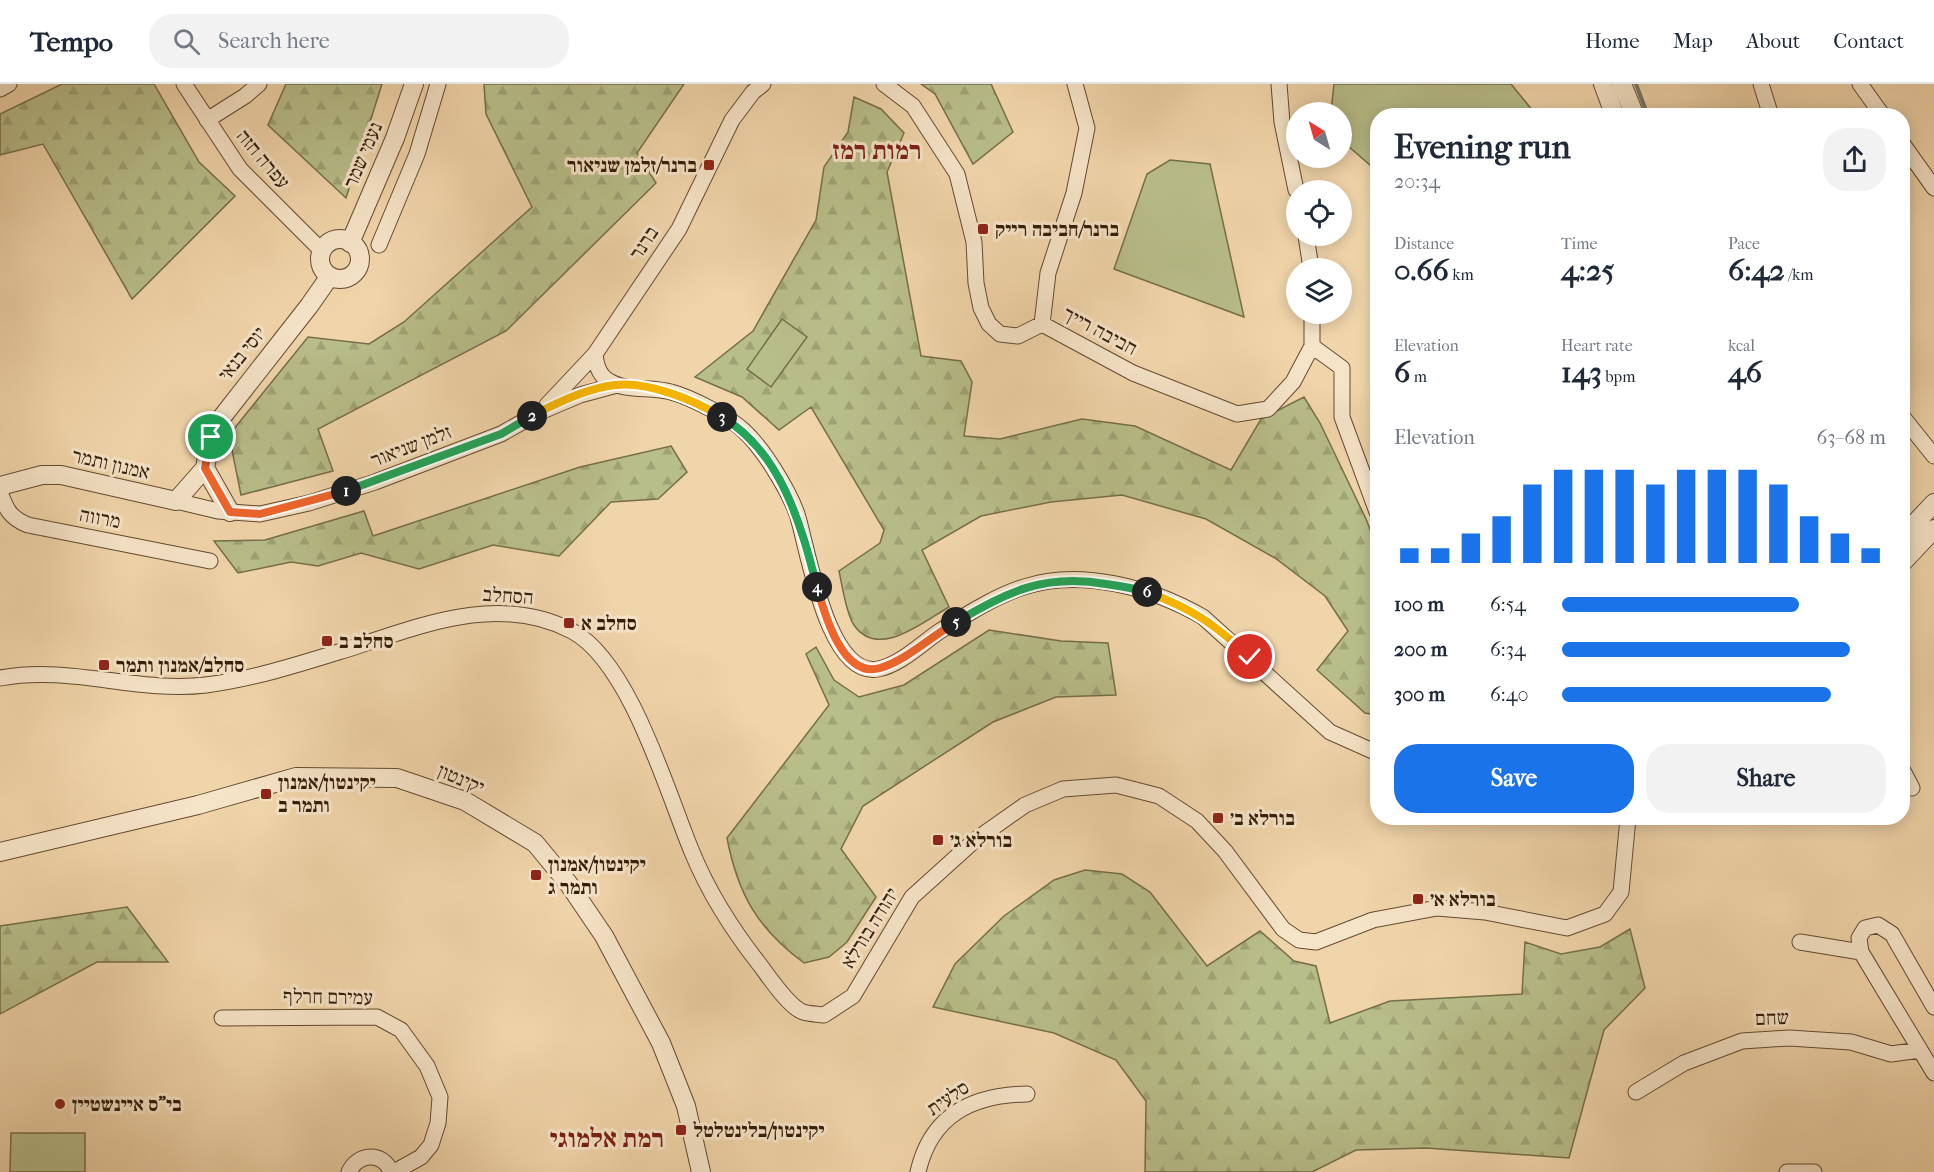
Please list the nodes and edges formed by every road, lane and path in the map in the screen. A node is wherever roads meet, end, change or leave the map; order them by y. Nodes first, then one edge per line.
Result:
1 (9, 84) edge
2 (184, 84) edge
3 (259, 84) edge
4 (414, 84) edge
5 (438, 84) edge
6 (763, 84) edge
7 (884, 84) edge
8 (1075, 84) edge
9 (1279, 84) edge
10 (1603, 84) edge
11 (1622, 84) edge
12 (1761, 84) edge
13 (1860, 84) edge
14 (0, 89) edge
15 (1612, 108) edge
16 (1632, 108) edge
17 (1768, 108) edge
18 (1877, 108) edge
19 (207, 120) junction
20 (1910, 154) edge
21 (1294, 180) edge
22 (1934, 188) edge
23 (351, 243) junction
24 (379, 245) dead end
25 (322, 251) junction
26 (330, 276) junction
27 (1042, 324) junction
28 (1312, 324) edge
29 (1312, 346) junction
30 (595, 354) junction
31 (617, 385) junction
32 (540, 412) junction
33 (1910, 426) edge
34 (1934, 456) edge
35 (205, 468) junction
36 (0, 486) edge
37 (0, 492) edge
38 (1370, 493) edge
39 (176, 501) junction
40 (1934, 503) edge
41 (230, 512) junction
42 (1910, 528) edge
43 (1934, 529) edge
44 (1910, 554) edge
45 (210, 561) dead end
46 (0, 678) edge
47 (1370, 750) edge
48 (1910, 784) edge
49 (1912, 788) dead end
50 (1627, 825) edge
51 (0, 852) edge
52 (1800, 942) dead end
53 (1861, 952) junction
54 (1934, 1007) edge
55 (801, 1012) joint
56 (222, 1018) dead end
57 (1920, 1050) junction
58 (1934, 1073) edge
59 (1636, 1092) dead end
60 (1027, 1094) dead end
61 (350, 1172) edge
62 (393, 1172) edge
63 (701, 1172) edge
64 (918, 1172) edge
65 (1787, 1172) edge
66 (1814, 1172) edge

1 - 14 street
2 - 19 street, עפרה חזה
3 - 19 street
4 - 23 street, נעמי שמר
5 - 24 street
6 - 30 street, ברנר
7 - 27 street
8 - 27 street, חביבה רייך
9 - 21 street
10 - 15 street
11 - 16 street
12 - 17 street
13 - 18 street
19 - 25 street, עפרה חזה
20 - 22 street
23 - 25 street
23 - 26 street
25 - 26 street
26 - 35 street, יוסי בנאי
27 - 29 street, חביבה רייך
28 - 29 street, חביבה רייך
29 - 38 street
30 - 31 street
30 - 32 street, ברנר
31 - 32 street, זלמן שניאור
31 - 47 street, זלמן שניאור
32 - 41 street, זלמן שניאור
33 - 34 street
35 - 39 street
35 - 41 street
36 - 39 street, אמנון ותמר
37 - 45 street, מרווה
39 - 41 street, זלמן שניאור
40 - 42 street
43 - 44 street
46 - 55 street, הסחלב
48 - 49 street
50 - 55 street, יהודה בורלא
51 - 63 street, יקינטון
52 - 53 street
53 - 54 street
53 - 57 street
56 - 62 street, עמירם חרלף
57 - 58 street
57 - 59 street, שחם
60 - 64 street, סלעית
61 - 62 street
65 - 66 street

